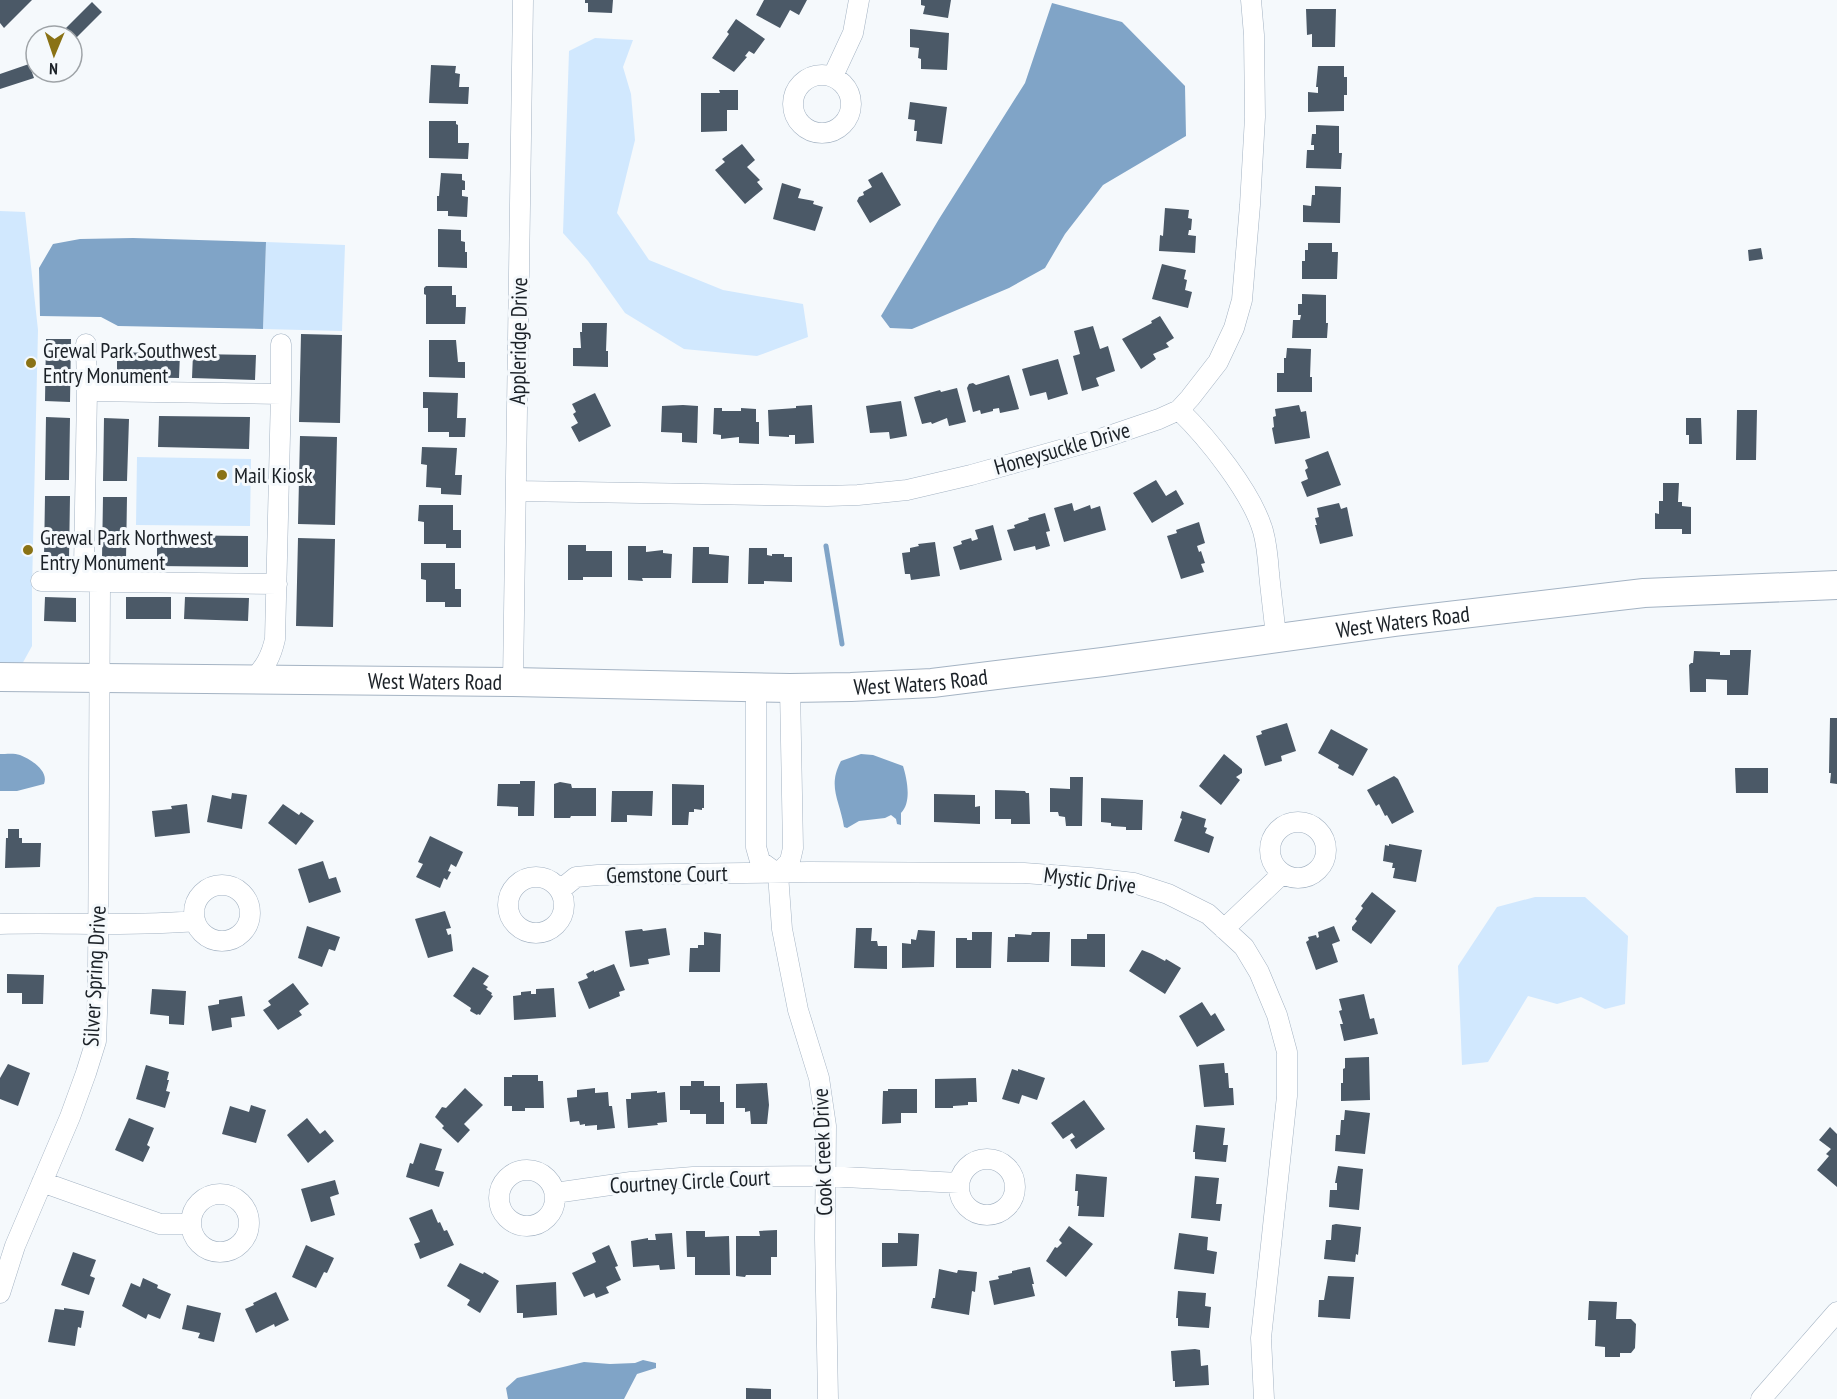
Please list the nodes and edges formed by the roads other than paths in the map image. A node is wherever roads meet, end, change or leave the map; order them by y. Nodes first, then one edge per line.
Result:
1 (523, 0) edge
2 (859, 0) edge
3 (1251, 0) edge
4 (833, 76) dead end
5 (87, 344) dead end
6 (281, 344) dead end
7 (87, 391) junction
8 (280, 394) junction
9 (1179, 410) junction
10 (516, 490) junction
11 (41, 581) dead end
12 (95, 581) junction
13 (277, 584) junction
14 (1837, 585) edge
15 (1276, 637) junction
16 (275, 639) junction
17 (0, 677) edge
18 (100, 678) junction
19 (252, 680) junction
20 (301, 681) junction
21 (513, 682) junction
22 (756, 687) junction
23 (790, 688) junction
24 (778, 874) junction
25 (1281, 874) dead end
26 (560, 890) dead end
27 (195, 921) dead end
28 (98, 923) junction
29 (0, 924) edge
30 (1224, 929) junction
31 (825, 1176) junction
32 (42, 1182) junction
33 (959, 1183) dead end
34 (555, 1193) dead end
35 (190, 1224) dead end
36 (0, 1293) edge
37 (1837, 1312) edge
38 (828, 1399) edge
39 (1264, 1399) edge
40 (1761, 1399) edge

1 - 10 street, Appleridge Drive
2 - 4 street
3 - 9 street, Honeysuckle Drive
5 - 7 street, Silver Spring Drive
6 - 8 street
7 - 8 street
7 - 12 street, Silver Spring Drive
8 - 13 street
9 - 10 street, Honeysuckle Drive
9 - 15 street
10 - 21 street, Appleridge Drive
11 - 12 street
12 - 13 street
12 - 18 street, Silver Spring Drive
13 - 16 street
14 - 15 street, West Waters Road
15 - 23 street, West Waters Road
16 - 19 street
16 - 20 street
17 - 18 street, West Waters Road
18 - 19 street, West Waters Road
18 - 28 street, Silver Spring Drive
19 - 20 street, West Waters Road
20 - 21 street, West Waters Road
21 - 22 street, West Waters Road
22 - 23 street, West Waters Road
22 - 24 street
23 - 24 street
24 - 26 street, Gemstone Court
24 - 30 street, Mystic Drive
24 - 31 street, Cook Creek Drive
25 - 30 street
27 - 28 street
28 - 29 street
28 - 32 street, Silver Spring Drive
30 - 39 street, Mystic Drive
31 - 33 street, Courtney Circle Court
31 - 34 street, Courtney Circle Court
31 - 38 street, Cook Creek Drive
32 - 35 street
32 - 36 street, Silver Spring Drive
37 - 40 street

